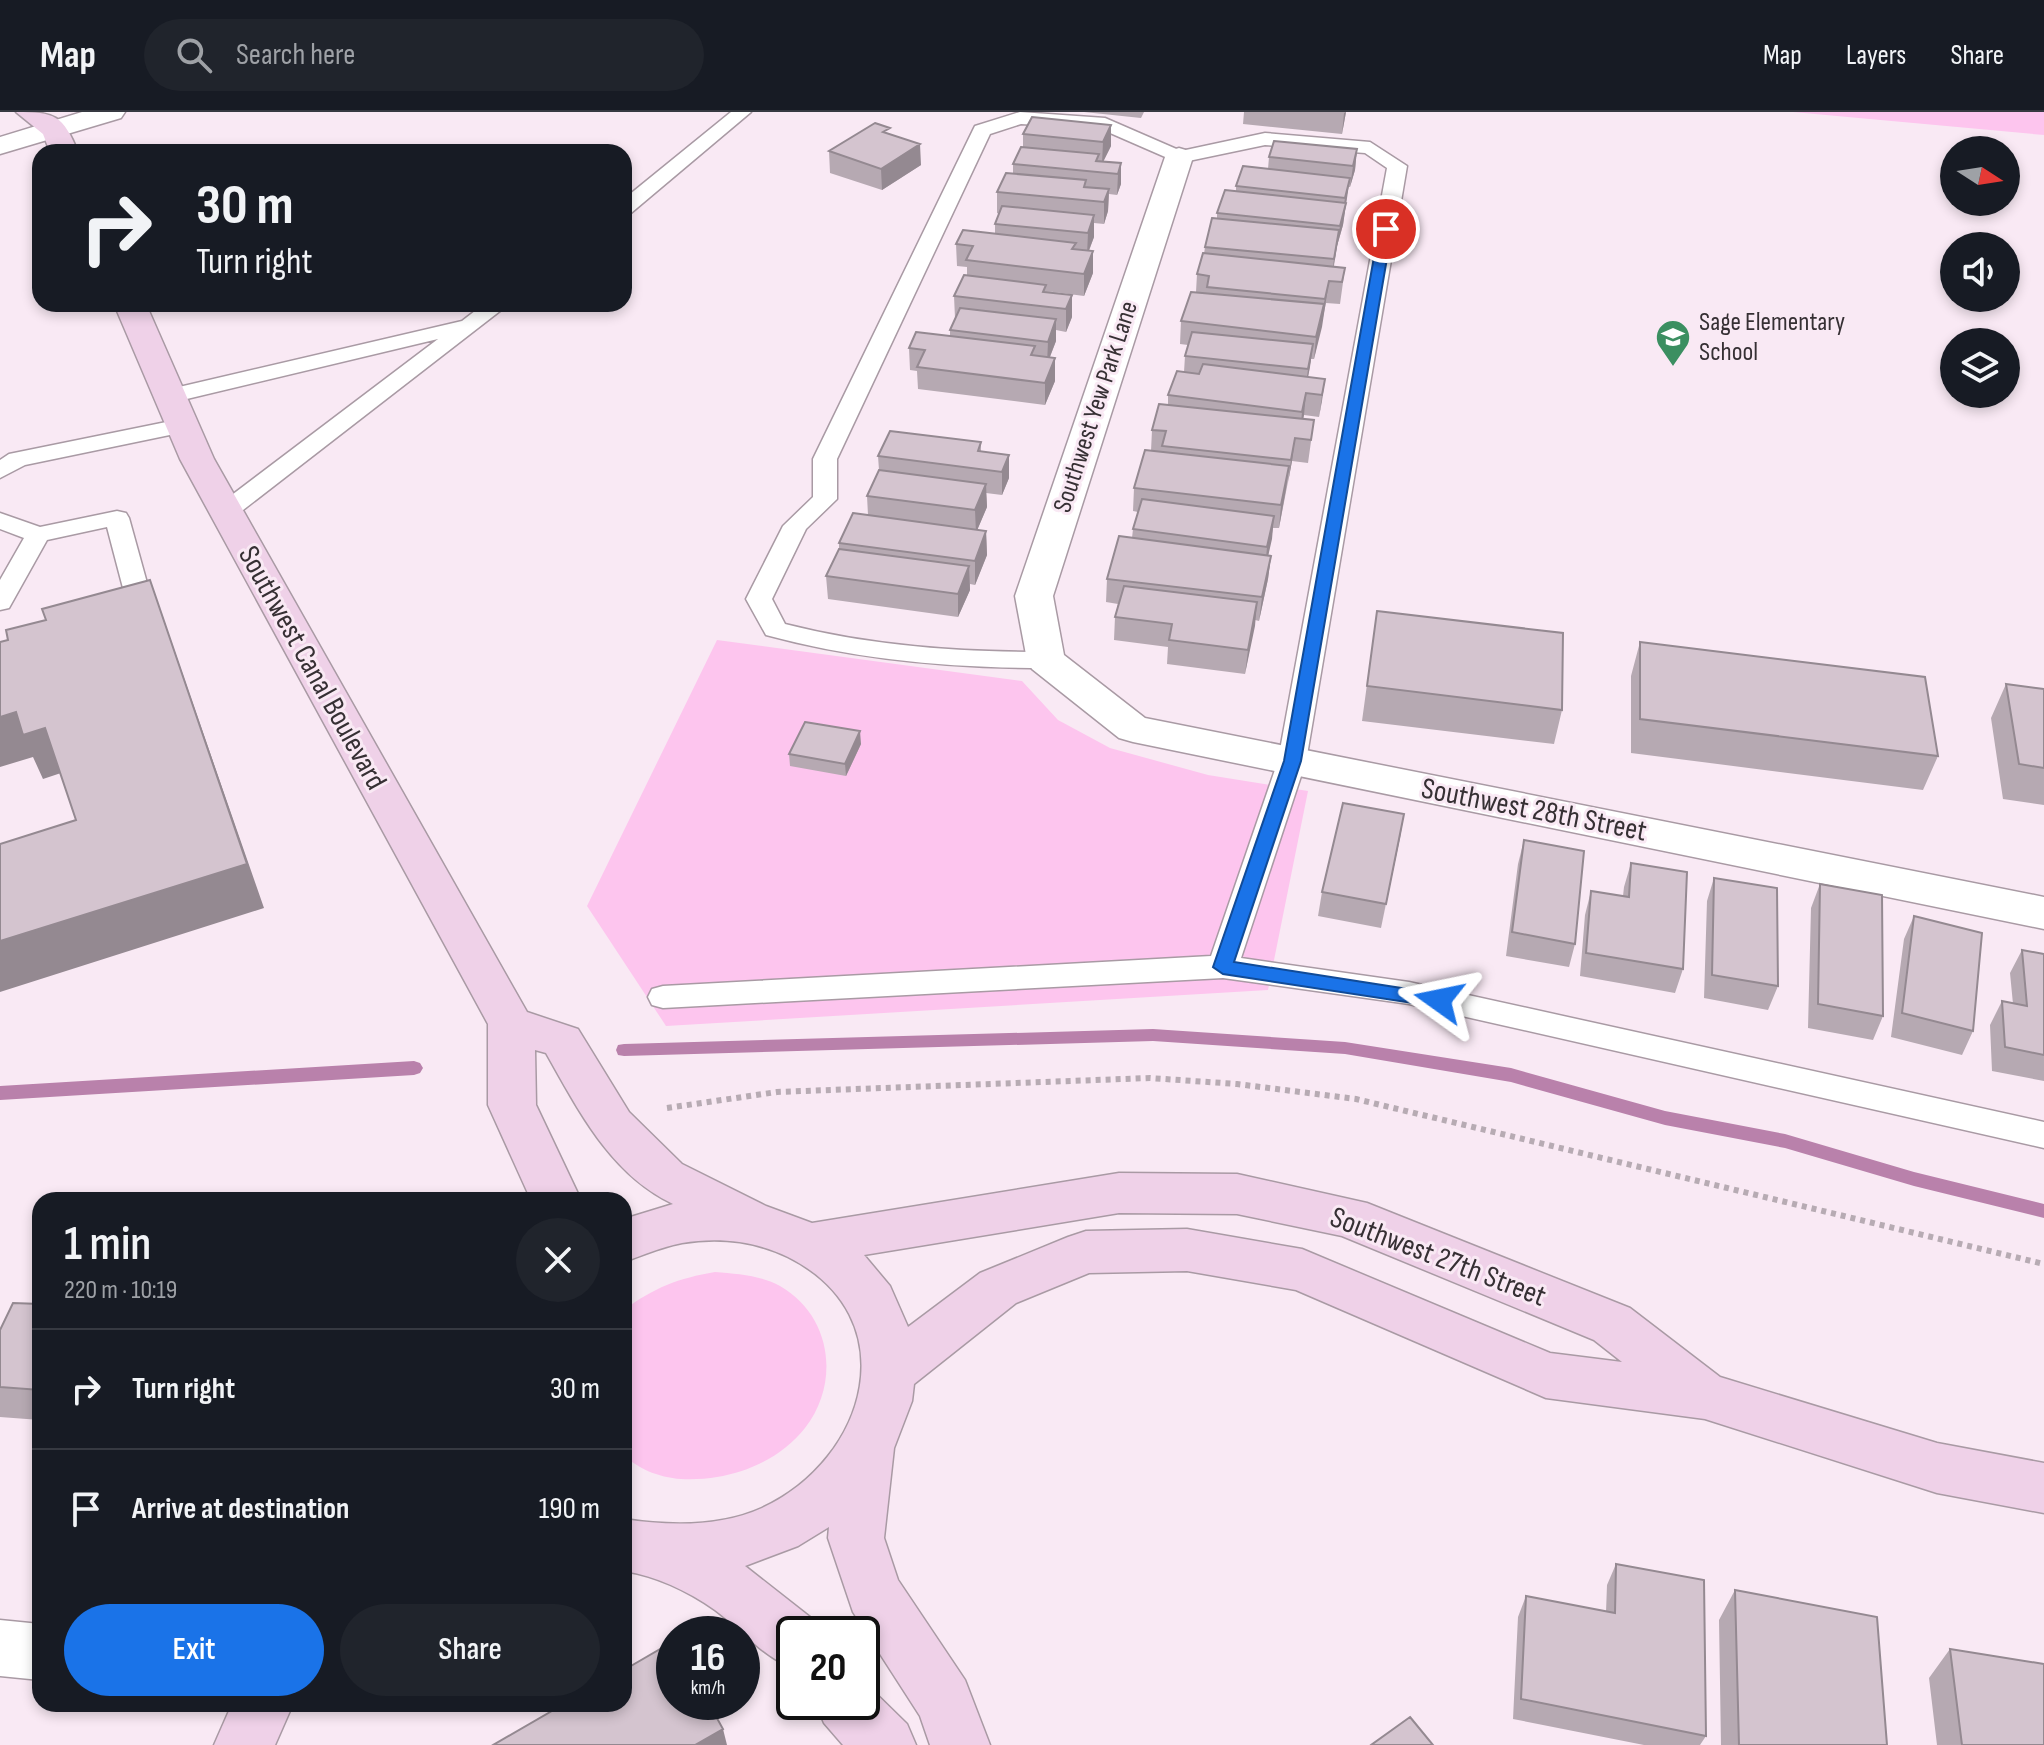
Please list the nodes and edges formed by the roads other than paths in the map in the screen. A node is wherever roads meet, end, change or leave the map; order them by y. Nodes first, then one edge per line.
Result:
1 (30, 112) edge
2 (111, 112) edge
3 (742, 112) edge
4 (59, 141) edge
5 (0, 146) edge
6 (1179, 157) junction
7 (632, 202) edge
8 (133, 312) edge
9 (487, 312) edge
10 (471, 324) junction
11 (175, 411) junction
12 (0, 471) edge
13 (225, 512) junction
14 (0, 520) edge
15 (38, 535) junction
16 (0, 602) edge
17 (114, 619) edge
18 (1046, 660) junction
19 (1292, 761) junction
20 (2044, 913) edge
21 (1223, 967) junction
22 (663, 997) dead end
23 (511, 1024) junction
24 (2044, 1135) edge
25 (552, 1192) edge
26 (760, 1224) junction
27 (632, 1238) edge
28 (813, 1243) junction
29 (890, 1372) junction
30 (1705, 1396) junction
31 (867, 1449) junction
32 (2044, 1488) edge
33 (643, 1549) edge
34 (776, 1626) edge
35 (0, 1648) edge
36 (32, 1651) edge
37 (259, 1712) edge
38 (860, 1720) edge
39 (244, 1745) edge
40 (886, 1745) edge
41 (960, 1745) edge

1 - 4 main road
2 - 4 street
3 - 7 lane
4 - 5 street
6 - 18 street, Southwest Yew Park Lane
6 - 18 lane
6 - 19 lane
8 - 11 main road, Southwest Canal Boulevard
9 - 10 lane
10 - 11 lane
10 - 13 lane
11 - 12 lane
11 - 13 main road, Southwest Canal Boulevard
13 - 23 main road, Southwest Canal Boulevard
14 - 15 lane
15 - 16 lane
15 - 17 lane
18 - 19 street, Southwest 28th Street
19 - 20 street, Southwest 28th Street
19 - 21 lane
21 - 22 lane
21 - 24 lane
23 - 25 main road, Southwest Canal Boulevard
23 - 26 main road
26 - 27 main road
26 - 28 main road
28 - 29 main road
28 - 30 main road, Southwest 27th Street
29 - 30 main road, Southwest 27th Street
29 - 31 main road
30 - 32 main road, Southwest 27th Street
31 - 33 main road
31 - 41 main road
33 - 34 main road
35 - 36 street
37 - 39 main road
38 - 40 main road

